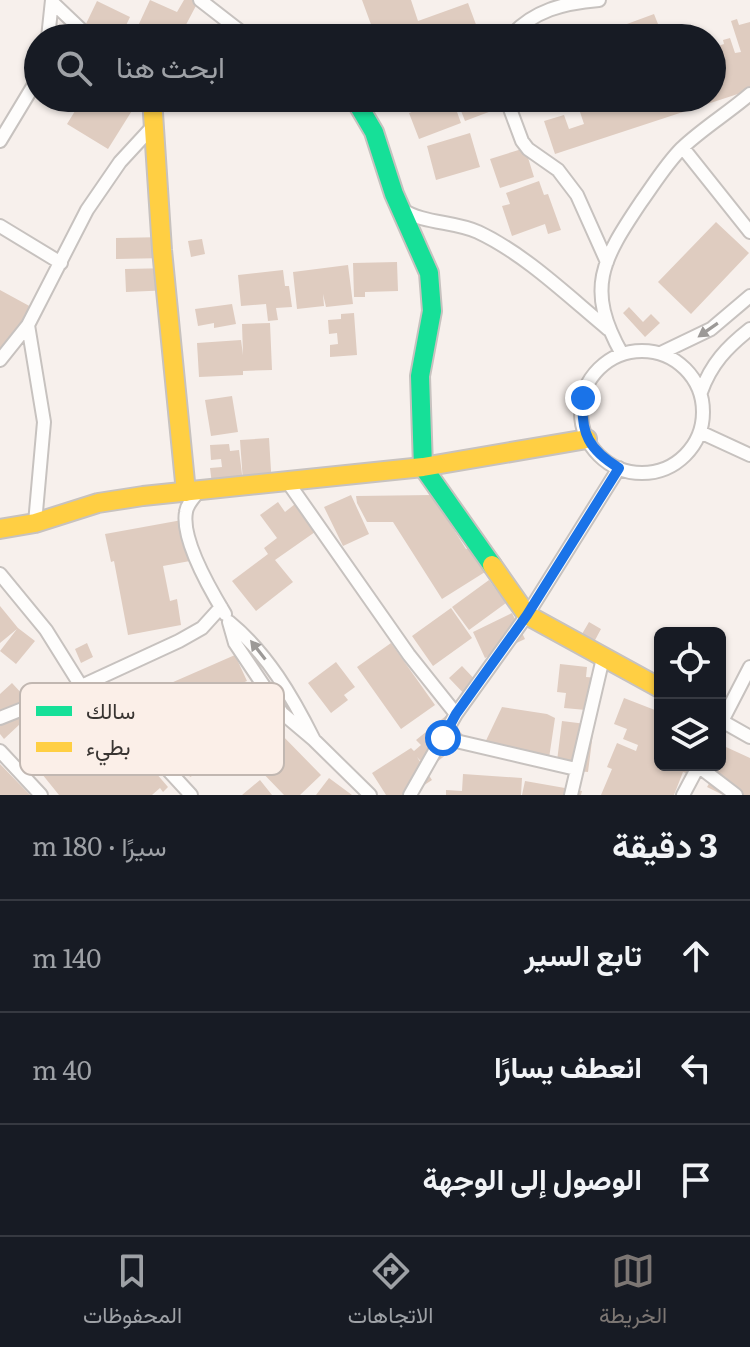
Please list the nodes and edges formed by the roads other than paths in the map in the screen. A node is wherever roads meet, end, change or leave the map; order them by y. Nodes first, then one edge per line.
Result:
1 (200, 0) edge
2 (599, 0) edge
3 (52, 1) edge
4 (50, 24) edge
5 (76, 24) edge
6 (231, 24) edge
7 (523, 24) edge
8 (750, 94) edge
9 (24, 101) edge
10 (154, 112) edge
11 (362, 112) edge
12 (511, 112) edge
13 (156, 123) junction
14 (0, 141) edge
15 (683, 148) junction
16 (401, 209) junction
17 (0, 226) edge
18 (750, 232) edge
19 (607, 262) junction
20 (61, 263) junction
21 (750, 296) edge
22 (28, 325) junction
23 (608, 329) junction
24 (750, 329) edge
25 (661, 353) junction
26 (622, 354) junction
27 (0, 360) edge
28 (701, 392) junction
29 (700, 432) junction
30 (587, 439) junction
31 (750, 455) edge
32 (423, 467) junction
33 (619, 468) junction
34 (287, 481) junction
35 (193, 491) junction
36 (35, 523) junction
37 (0, 529) edge
38 (0, 574) edge
39 (221, 607) junction
40 (527, 615) junction
41 (603, 658) junction
42 (750, 667) edge
43 (83, 683) edge
44 (86, 683) edge
45 (282, 683) edge
46 (654, 685) edge
47 (284, 686) edge
48 (20, 710) edge
49 (726, 713) edge
50 (456, 714) junction
51 (0, 718) edge
52 (726, 725) edge
53 (750, 737) edge
54 (443, 738) junction
55 (0, 751) edge
56 (576, 769) junction
57 (695, 771) edge
58 (705, 771) edge
59 (20, 772) edge
60 (22, 775) edge
61 (172, 775) edge
62 (41, 795) edge
63 (191, 795) edge
64 (370, 795) edge
65 (410, 795) edge
66 (571, 795) edge
67 (683, 795) edge
68 (736, 795) edge

1 - 6 street
2 - 7 street
3 - 4 street
3 - 5 street
8 - 15 street
9 - 14 street
10 - 13 street
11 - 16 street
12 - 19 street
13 - 20 street
13 - 35 street
15 - 18 street
15 - 19 street
16 - 23 street
16 - 32 street
17 - 20 street
19 - 23 street
20 - 22 street
21 -> 25 street
22 - 27 street
22 - 36 street
23 - 26 street
24 - 28 street
25 - 26 street
25 - 28 street
26 - 30 street
28 - 29 street
29 - 31 street
29 - 33 street
30 - 32 street
30 - 33 street
32 - 34 street
32 - 40 street
33 - 40 street
34 - 35 street
34 - 50 street
35 - 36 street
35 - 39 street
36 - 37 street
38 - 43 street
39 - 44 street
39 - 45 street
40 - 41 street
40 - 50 street
41 - 46 street
41 - 56 street
42 - 49 street
47 - 64 street
48 - 51 street
50 - 54 street
52 - 53 street
54 - 56 street
54 - 65 street
55 - 59 street
56 - 66 street
57 - 67 street
58 - 68 street
60 - 62 street
61 - 63 street

